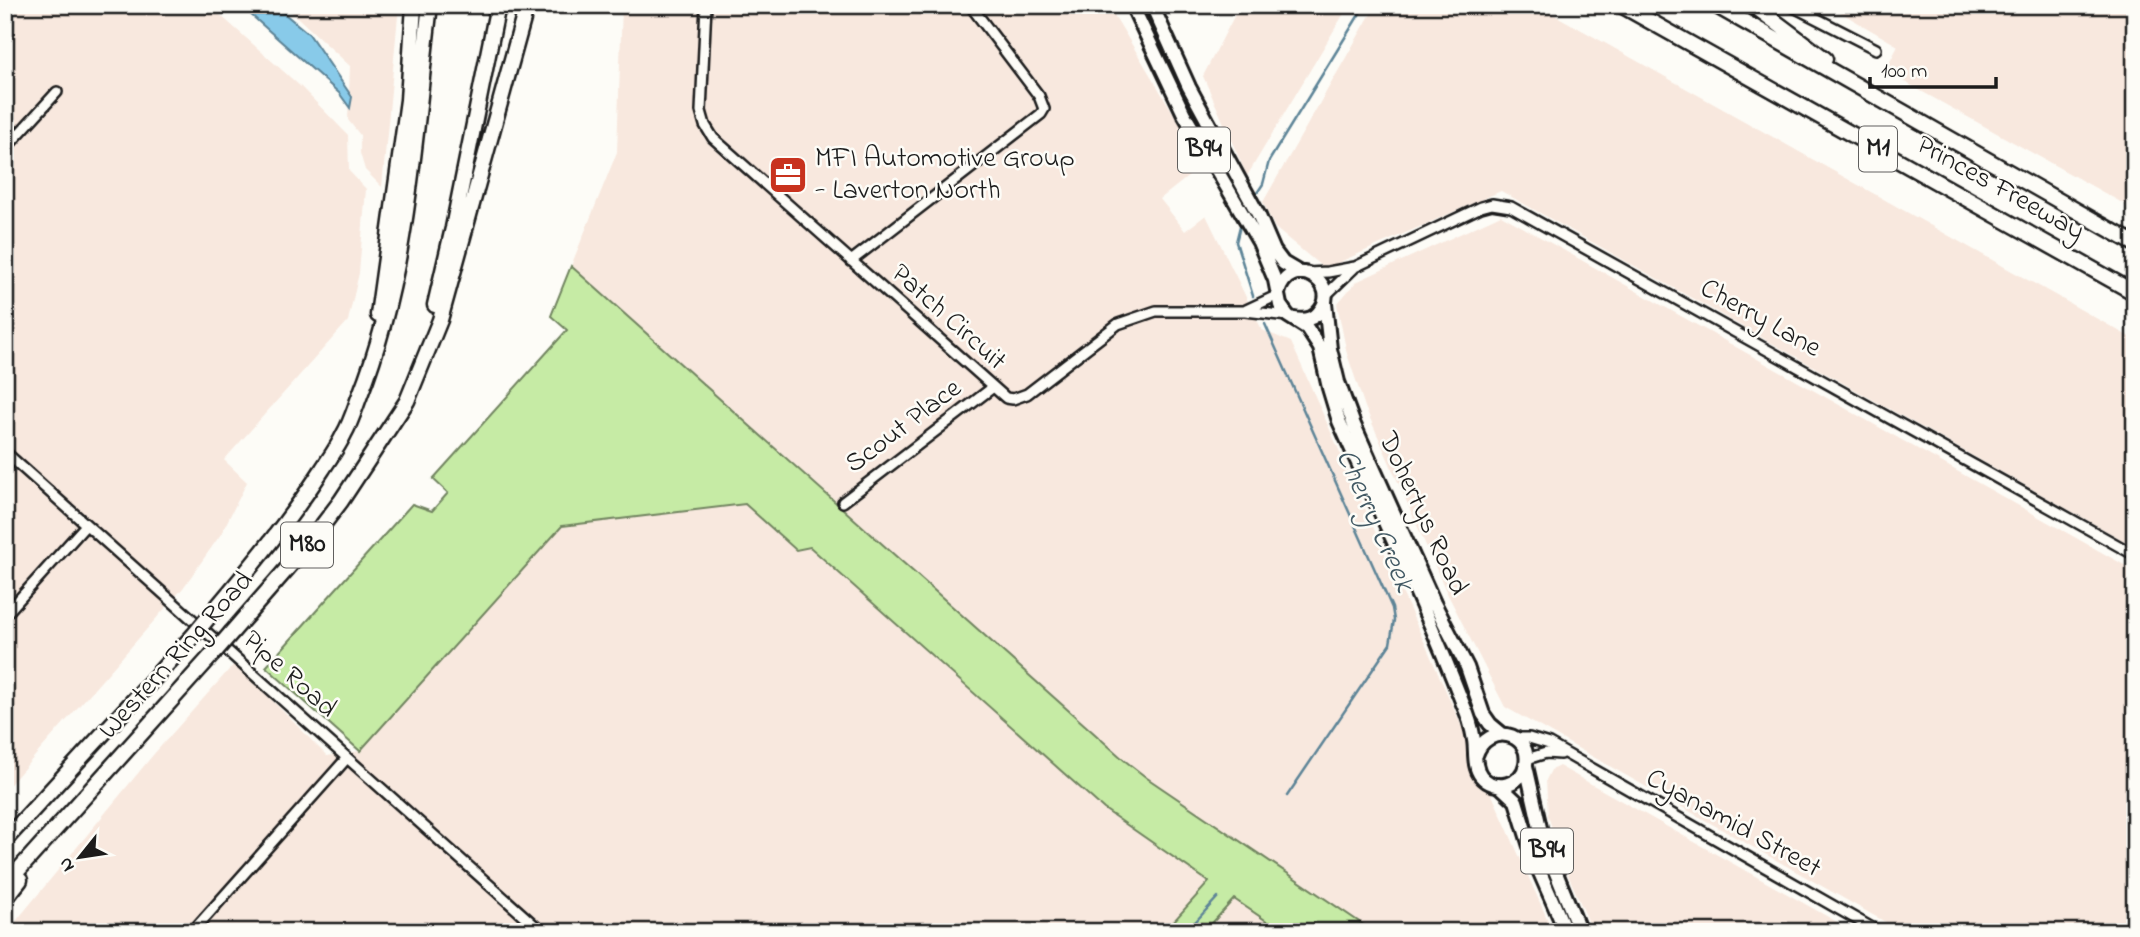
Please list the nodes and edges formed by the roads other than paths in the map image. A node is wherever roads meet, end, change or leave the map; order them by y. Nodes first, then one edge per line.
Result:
1 (414, 5) edge
2 (430, 5) edge
3 (498, 5) edge
4 (527, 5) edge
5 (706, 5) edge
6 (970, 5) edge
7 (1132, 5) edge
8 (1152, 5) edge
9 (1622, 5) edge
10 (1716, 5) edge
11 (1753, 5) edge
12 (1791, 6) edge
13 (1876, 49) dead end
14 (57, 92) dead end
15 (1876, 97) junction
16 (5, 149) edge
17 (2135, 244) edge
18 (851, 261) junction
19 (1355, 267) junction
20 (1303, 273) junction
21 (2135, 293) edge
22 (1278, 294) junction
23 (1325, 299) junction
24 (1245, 311) junction
25 (1291, 317) junction
26 (992, 388) junction
27 (344, 435) junction
28 (373, 451) junction
29 (5, 452) edge
30 (843, 502) dead end
31 (86, 524) junction
32 (2135, 555) edge
33 (5, 615) edge
34 (1509, 736) junction
35 (1476, 755) junction
36 (1565, 755) junction
37 (348, 758) junction
38 (1526, 762) junction
39 (1499, 785) junction
40 (59, 825) junction
41 (8, 836) edge
42 (5, 885) edge
43 (5, 899) edge
44 (192, 932) edge
45 (542, 932) edge
46 (1566, 932) edge
47 (1580, 932) edge
48 (1878, 932) edge

1 - 27 highway
2 - 27 highway
3 - 28 highway
4 - 28 highway
5 - 18 street, Patch Circuit
6 - 18 street, Patch Circuit
7 - 22 main road, B94
8 - 20 main road, B94
9 - 21 highway, Princes Freeway / M1
10 - 15 highway, Princes Freeway / M1
11 - 15 highway, Princes Freeway / M1
12 - 13 street
14 - 16 street
15 - 17 highway, Princes Freeway / M1
18 - 26 street, Patch Circuit
19 - 20 street, Cherry Lane
19 - 23 street, Cherry Lane
19 - 32 street, Cherry Lane
20 - 22 main road
20 - 23 main road, B94
22 - 24 street, Patch Circuit
22 - 25 main road, B94
23 - 25 main road
23 - 34 main road, Dohertys Road / B94
24 - 25 street, Patch Circuit
24 - 26 street, Patch Circuit
25 - 35 main road, Dohertys Road / B94
26 - 30 street, Scout Place
27 - 41 highway, Western Ring Road / M80, bridge
28 - 40 highway, Western Ring Road / M80, bridge
29 - 31 street, Pipe Road
31 - 33 street
31 - 37 street, Pipe Road
34 - 35 main road
34 - 36 street, Cyanamid Street
34 - 38 main road, B94
35 - 39 main road, B94
36 - 38 street
36 - 48 street, Cyanamid Street
37 - 44 street
37 - 45 street, Pipe Road
38 - 39 main road
38 - 47 main road, B94
39 - 46 main road, B94
40 - 42 highway, Western Ring Road / M80
40 - 43 highway

